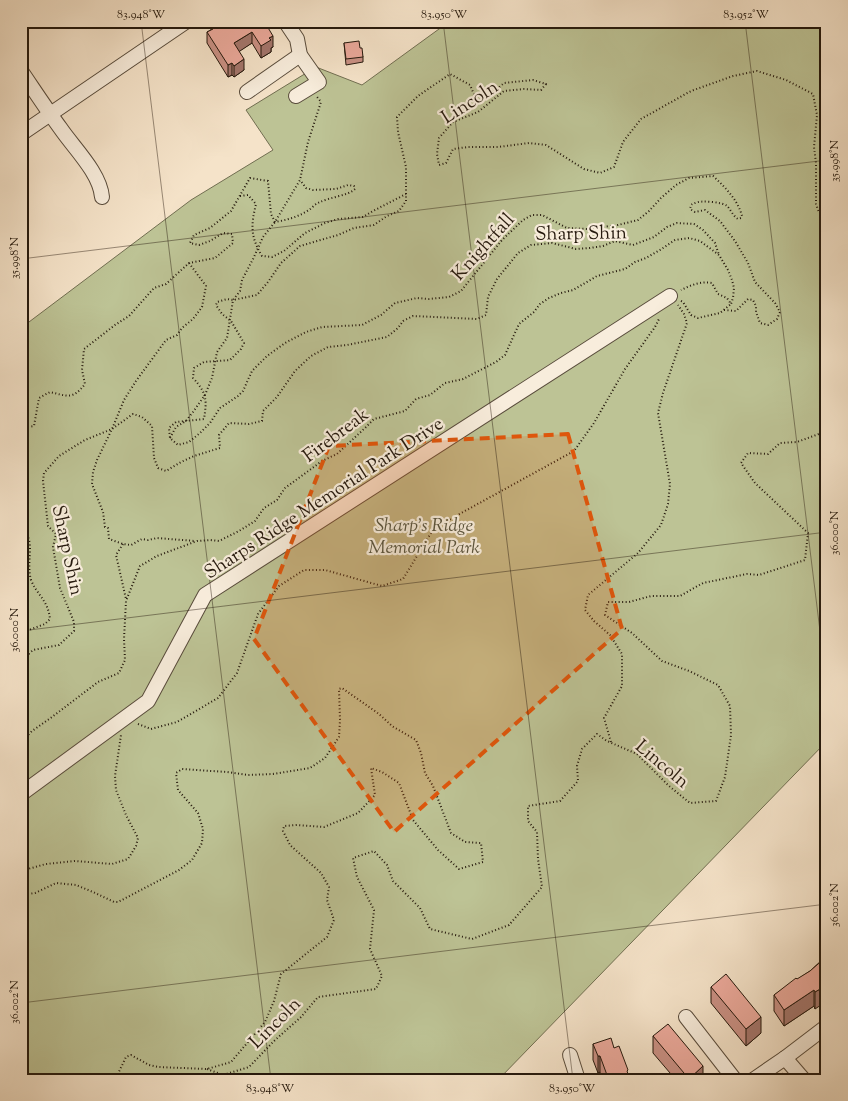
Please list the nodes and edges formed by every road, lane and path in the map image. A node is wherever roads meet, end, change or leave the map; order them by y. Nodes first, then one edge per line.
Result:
1 (187, 21) edge
2 (285, 21) edge
3 (300, 56) junction
4 (21, 71) edge
5 (247, 92) dead end
6 (296, 96) joint
7 (51, 114) junction
8 (21, 134) edge
9 (300, 180) junction
10 (406, 194) junction
11 (240, 196) junction
12 (102, 198) dead end
13 (827, 215) edge
14 (275, 222) junction
15 (258, 249) junction
16 (719, 255) junction
17 (189, 263) junction
18 (670, 296) junction
19 (233, 300) junction
20 (731, 304) junction
21 (724, 310) junction
22 (658, 319) dead end
23 (231, 321) junction
24 (214, 362) junction
25 (205, 395) junction
26 (186, 420) junction
27 (21, 428) edge
28 (112, 429) junction
29 (827, 431) edge
30 (170, 438) junction
31 (21, 518) edge
32 (197, 541) junction
33 (123, 544) junction
34 (126, 601) junction
35 (21, 634) edge
36 (21, 661) edge
37 (124, 719) junction
38 (21, 742) edge
39 (611, 742) junction
40 (21, 794) edge
41 (21, 875) edge
42 (21, 895) edge
43 (686, 1017) dead end
44 (827, 1026) edge
45 (570, 1055) dead end
46 (785, 1058) junction
47 (207, 1069) junction
48 (115, 1080) edge
49 (578, 1080) edge
50 (735, 1080) edge
51 (753, 1080) edge
52 (804, 1080) edge

1 - 7 street
2 - 3 street
3 - 5 street
3 - 6 street
4 - 7 street
6 - 9 path
7 - 8 street
7 - 12 street
9 - 14 path
9 - 14 path
10 - 13 path, Lincoln
10 - 15 path
10 - 19 path
11 - 14 path
11 - 15 path
11 - 17 path
14 - 15 path
15 - 19 path
16 - 20 path, Firebreak
16 - 28 path, Sharp Shin
16 - 32 path, Firebreak
17 - 27 path
17 - 28 path
18 - 20 path
18 - 21 path
18 - 37 street, Sharps Ridge Memorial Park Drive
18 - 39 path
19 - 23 path
19 - 23 path
20 - 21 path
21 - 30 path, Knightfall
22 - 37 path
23 - 24 path
23 - 24 path
24 - 25 path
24 - 25 path
25 - 26 path
25 - 26 path
26 - 30 path
26 - 30 path
28 - 33 path
28 - 36 path, Sharp Shin
29 - 39 path, Lincoln
31 - 35 path
32 - 33 path
32 - 34 path, Firebreak
33 - 34 path
34 - 38 path, Firebreak
37 - 40 street, Sharps Ridge Memorial Park Drive
37 - 41 path
39 - 47 path, Lincoln
42 - 47 path
43 - 50 street
44 - 46 street
45 - 49 street
46 - 51 street
46 - 52 street
47 - 48 path

